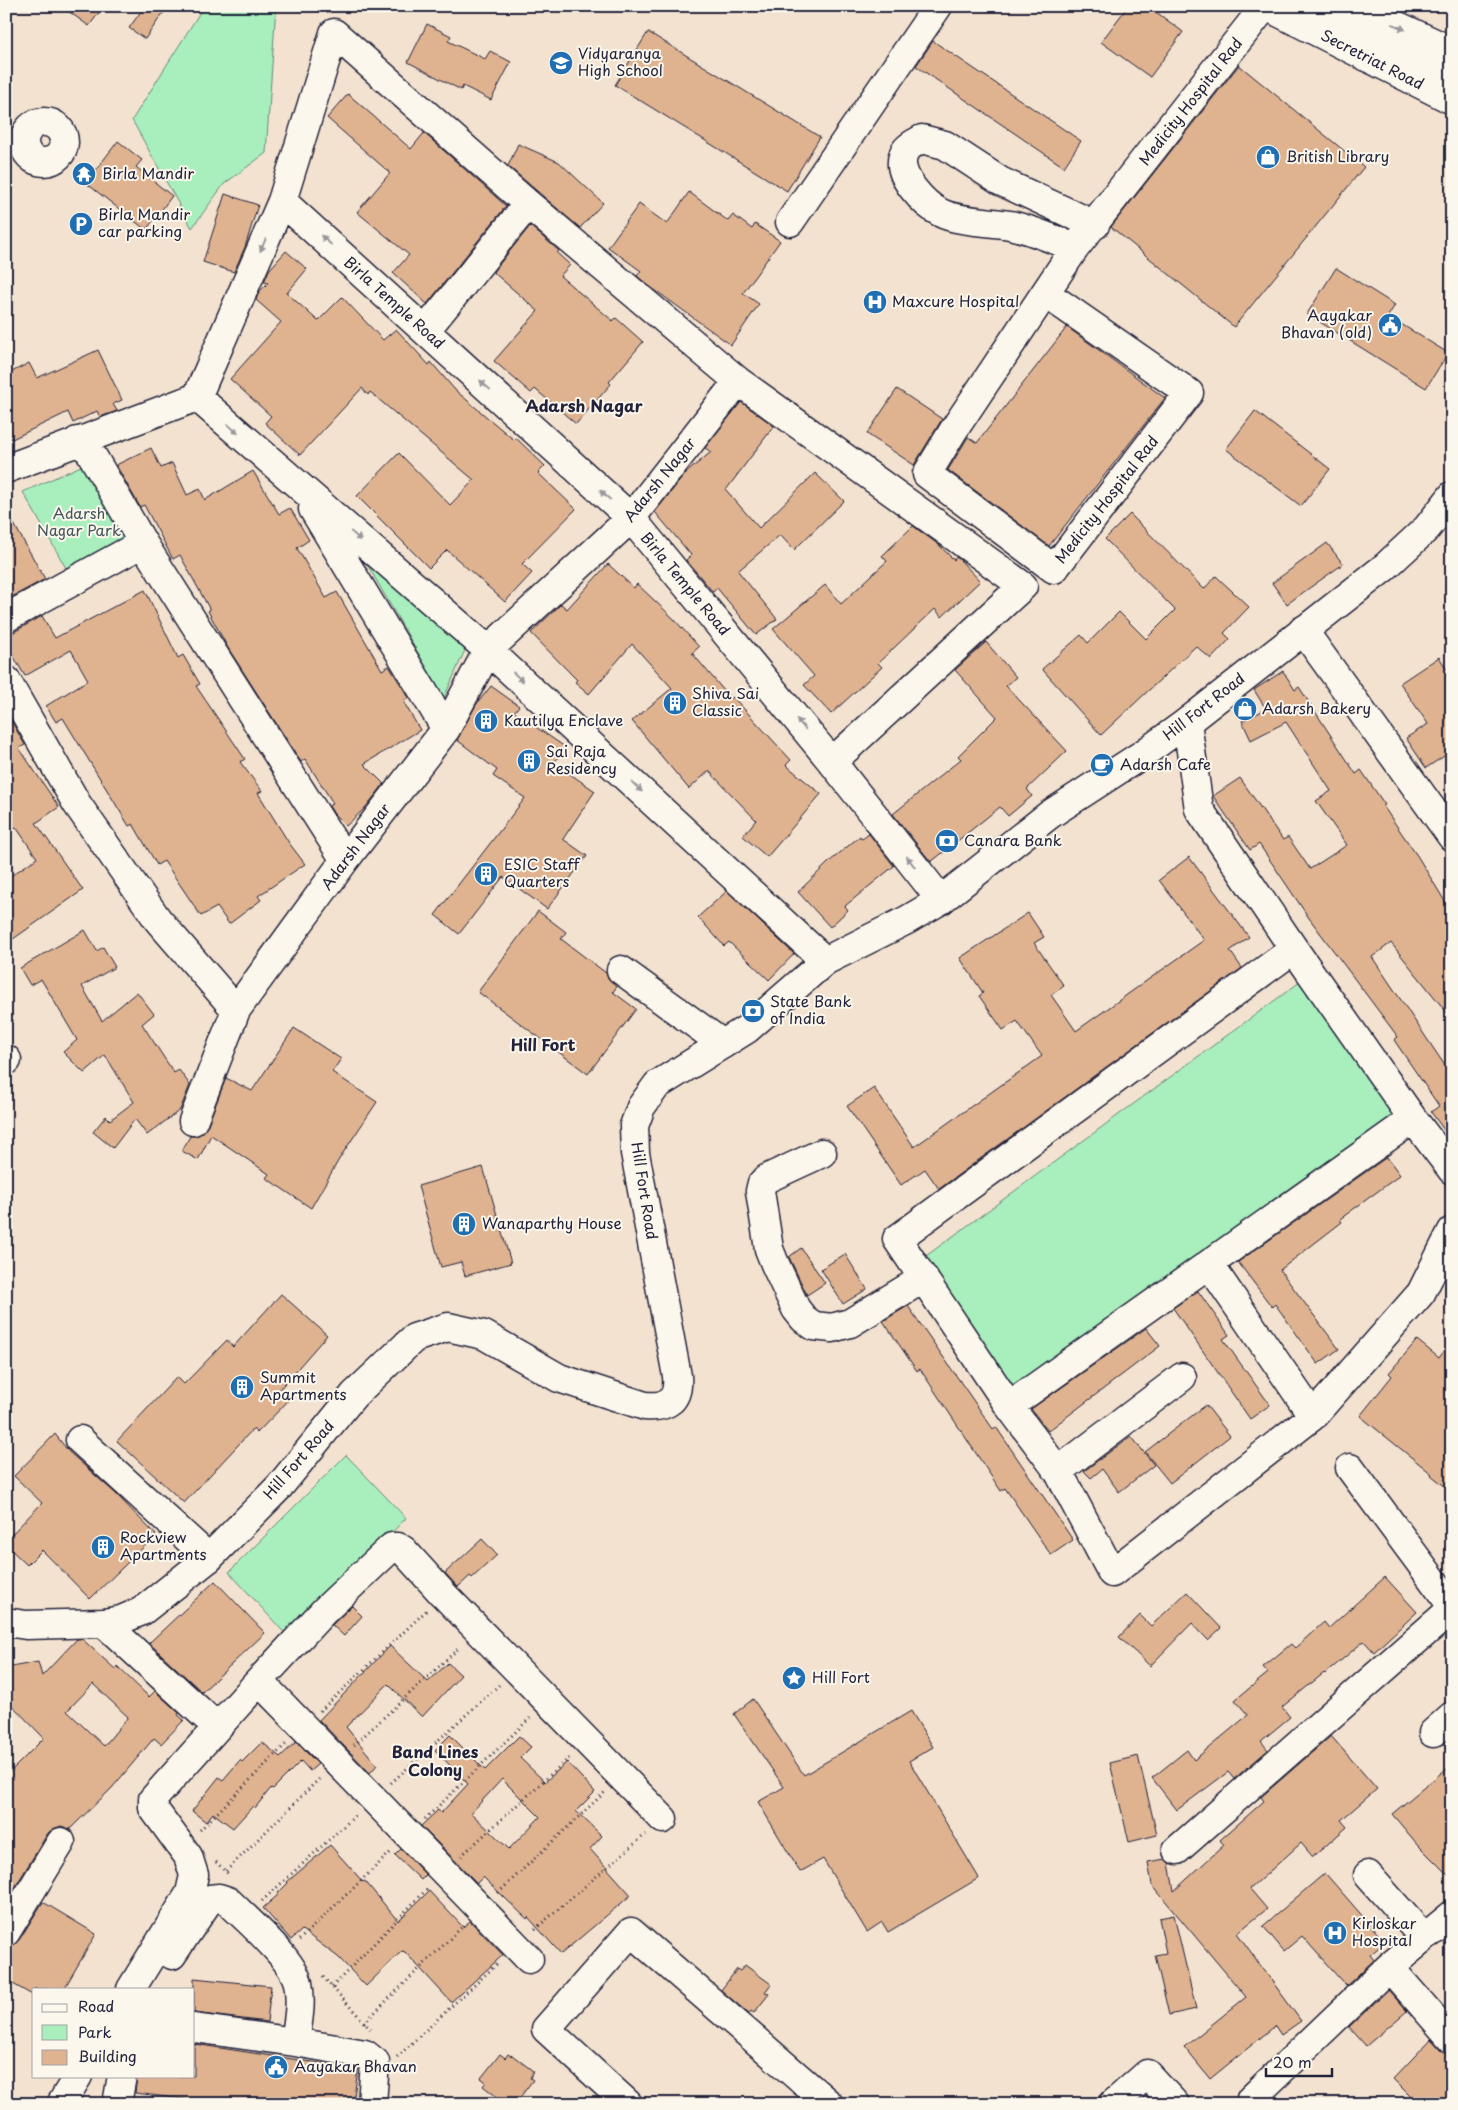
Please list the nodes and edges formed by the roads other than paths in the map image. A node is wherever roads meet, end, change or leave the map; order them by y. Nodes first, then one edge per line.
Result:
1 (938, 6) edge
2 (1266, 6) edge
3 (1299, 6) edge
4 (1355, 6) edge
5 (1452, 51) edge
6 (1452, 78) edge
7 (1452, 100) edge
8 (282, 201) junction
9 (528, 204) junction
10 (790, 222) dead end
11 (1095, 225) junction
12 (1075, 248) junction
13 (1045, 293) junction
14 (425, 331) junction
15 (738, 381) junction
16 (197, 397) junction
17 (77, 441) junction
18 (6, 469) edge
19 (299, 487) junction
20 (1449, 505) edge
21 (631, 518) junction
22 (143, 543) junction
23 (6, 618) edge
24 (1303, 630) junction
25 (488, 650) junction
26 (6, 680) edge
27 (1187, 722) junction
28 (446, 729) junction
29 (832, 762) junction
30 (1452, 836) edge
31 (345, 860) junction
32 (941, 900) junction
33 (1294, 949) junction
34 (825, 961) junction
35 (621, 970) dead end
36 (236, 1010) junction
37 (722, 1044) junction
38 (1413, 1119) junction
39 (193, 1120) dead end
40 (822, 1153) dead end
41 (1452, 1170) edge
42 (1452, 1232) edge
43 (1209, 1264) junction
44 (924, 1278) junction
45 (1182, 1377) dead end
46 (1009, 1406) junction
47 (1313, 1416) junction
48 (80, 1440) dead end
49 (1350, 1468) dead end
50 (1058, 1471) junction
51 (209, 1558) junction
52 (1452, 1607) edge
53 (6, 1622) edge
54 (104, 1623) junction
55 (259, 1680) junction
56 (217, 1727) junction
57 (663, 1819) road end
58 (61, 1842) dead end
59 (1177, 1850) dead end
60 (1368, 1874) dead end
61 (1452, 1915) edge
62 (6, 1932) edge
63 (1424, 1938) junction
64 (523, 1952) road end
65 (1389, 1968) junction
66 (132, 1988) edge
67 (150, 1988) edge
68 (195, 2028) edge
69 (1452, 2039) edge
70 (295, 2042) junction
71 (77, 2078) edge
72 (122, 2078) edge
73 (1251, 2099) dead end
74 (62, 2104) edge
75 (117, 2104) edge
76 (372, 2104) edge
77 (628, 2104) edge
78 (829, 2104) edge
79 (1113, 2104) edge
80 (1175, 2104) edge

1 - 10 main road
2 - 7 main road, Secretriat Road
2 - 11 main road, Medicity Hospital Rad
3 - 6 main road
4 -> 5 main road
8 - 9 main road
14 -> 8 main road, Birla Temple Road
8 -> 16 main road
9 - 14 main road
9 - 15 main road
11 - 12 main road, Medicity Hospital Rad
11 - 12 main road
12 - 13 main road, Medicity Hospital Rad
13 - 13 main road, Medicity Hospital Rad
21 -> 14 main road, Birla Temple Road
15 - 21 main road, Adarsh Nagar
15 - 29 main road
16 - 17 main road
16 -> 19 main road
17 - 18 main road
17 - 22 main road
19 -> 25 main road
19 - 28 main road
20 - 24 main road, Hill Fort Road
21 - 25 main road, Adarsh Nagar
29 -> 21 main road, Birla Temple Road
22 - 23 main road
22 - 31 main road
24 - 27 main road, Hill Fort Road
24 - 30 main road
25 - 28 main road, Adarsh Nagar
25 -> 34 main road
26 - 36 main road
27 - 32 main road, Hill Fort Road
27 - 33 main road
28 - 31 main road, Adarsh Nagar
32 -> 29 main road, Birla Temple Road
31 - 36 main road, Adarsh Nagar
32 - 34 main road, Hill Fort Road
33 - 38 main road
33 - 44 main road
34 - 37 main road, Hill Fort Road
35 - 37 main road
36 - 39 main road, Adarsh Nagar
37 - 51 main road, Hill Fort Road
38 - 41 main road
38 - 43 main road
40 - 44 main road
42 - 47 main road
43 - 46 main road
43 - 47 main road
44 - 46 main road
45 - 50 main road
46 - 50 main road
47 - 50 main road
48 - 51 main road
49 - 52 main road
51 - 54 main road, Hill Fort Road
52 - 59 main road
53 - 54 main road, Hill Fort Road
54 - 56 main road
55 - 56 main road
55 - 57 main road
55 - 64 main road
56 - 66 main road
58 - 62 main road
60 - 63 main road
61 - 63 main road
63 - 65 main road
65 - 69 main road
65 - 73 main road
67 - 70 main road
68 - 70 main road
70 - 76 main road
71 - 74 main road
72 - 75 main road
77 - 78 main road
79 - 80 main road

